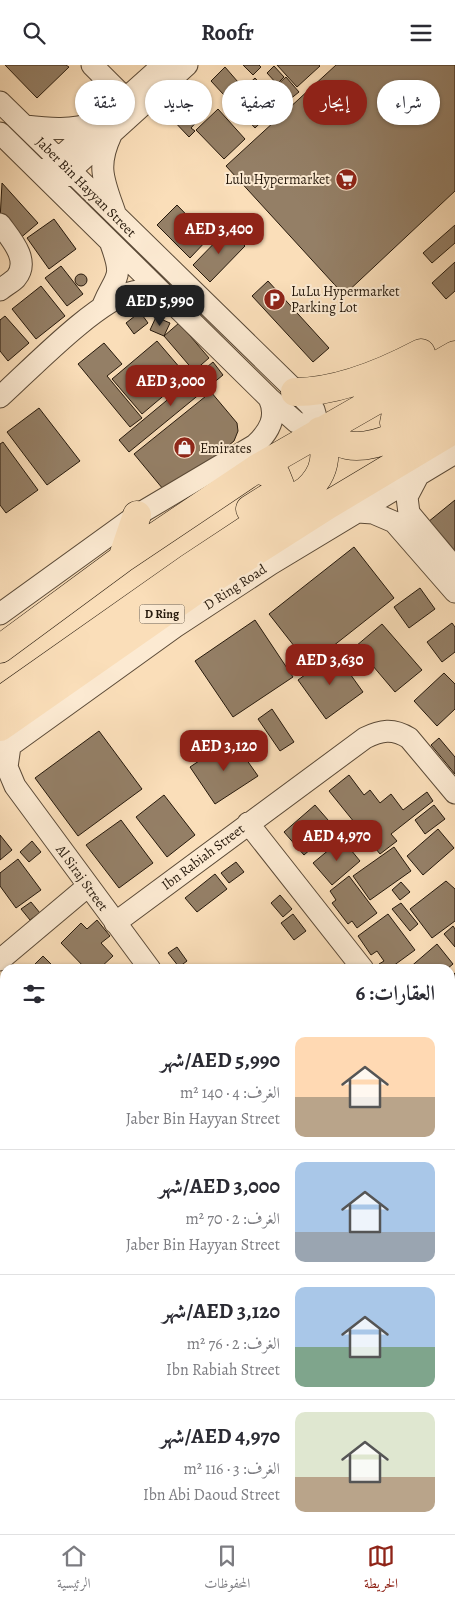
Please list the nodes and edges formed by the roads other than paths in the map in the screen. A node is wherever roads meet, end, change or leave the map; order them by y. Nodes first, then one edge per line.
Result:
1 (92, 65) edge
2 (163, 65) edge
3 (187, 65) edge
4 (107, 80) edge
5 (135, 89) edge
6 (0, 102) edge
7 (25, 126) junction
8 (107, 126) junction
9 (0, 133) edge
10 (63, 165) junction
11 (47, 181) junction
12 (116, 218) junction
13 (0, 224) edge
14 (111, 243) junction
15 (0, 290) edge
16 (167, 298) junction
17 (103, 305) junction
18 (455, 341) edge
19 (455, 355) edge
20 (455, 380) edge
21 (282, 395) junction
22 (0, 397) edge
23 (455, 403) edge
24 (320, 431) junction
25 (407, 431) junction
26 (448, 441) edge
27 (256, 469) junction
28 (417, 477) junction
29 (358, 512) junction
30 (137, 515) junction
31 (122, 559) junction
32 (455, 568) edge
33 (455, 592) edge
34 (0, 614) edge
35 (30, 626) junction
36 (0, 629) edge
37 (0, 649) edge
38 (1, 701) edge
39 (3, 742) edge
40 (8, 783) edge
41 (455, 793) edge
42 (248, 823) junction
43 (88, 886) junction
44 (115, 923) junction
45 (0, 960) edge
46 (146, 964) edge
47 (359, 964) edge

1 - 4 street
2 - 5 street
3 - 8 street
6 - 7 street, Jaber Bin Hayyan Street
7 - 8 street
7 - 10 street, Jaber Bin Hayyan Street
8 - 10 street
8 - 12 street
9 - 11 street, Jaber Bin Hayyan Street
10 - 11 street
10 - 12 street, Jaber Bin Hayyan Street
11 - 14 street, Jaber Bin Hayyan Street
12 - 21 street, Jaber Bin Hayyan Street
13 - 15 street
14 - 16 street, Jaber Bin Hayyan Street
14 - 17 street
16 - 17 street
16 - 21 street, Jaber Bin Hayyan Street
17 - 22 street
18 - 21 main road
19 - 24 main road
20 - 25 main road
21 - 24 street, Jaber Bin Hayyan Street
21 - 30 street
23 - 25 main road
24 - 25 main road
24 - 27 main road
24 - 38 main road
26 - 28 street
26 - 39 main road, D Ring Road / D Ring
27 - 31 main road
27 - 38 main road
28 - 29 street, D Ring Road
28 - 32 street
29 - 33 street
29 - 39 street, D Ring Road
30 - 31 main road
30 - 34 street
31 - 35 main road
35 - 36 main road
35 - 37 main road
39 - 40 street, Al Siraj Street
40 - 43 street, Al Siraj Street
41 - 42 street, Ibn Rabiah Street
42 - 44 street, Ibn Rabiah Street
42 - 47 street
43 - 44 street, Al Siraj Street
43 - 45 street
44 - 46 street, Al Siraj Street

